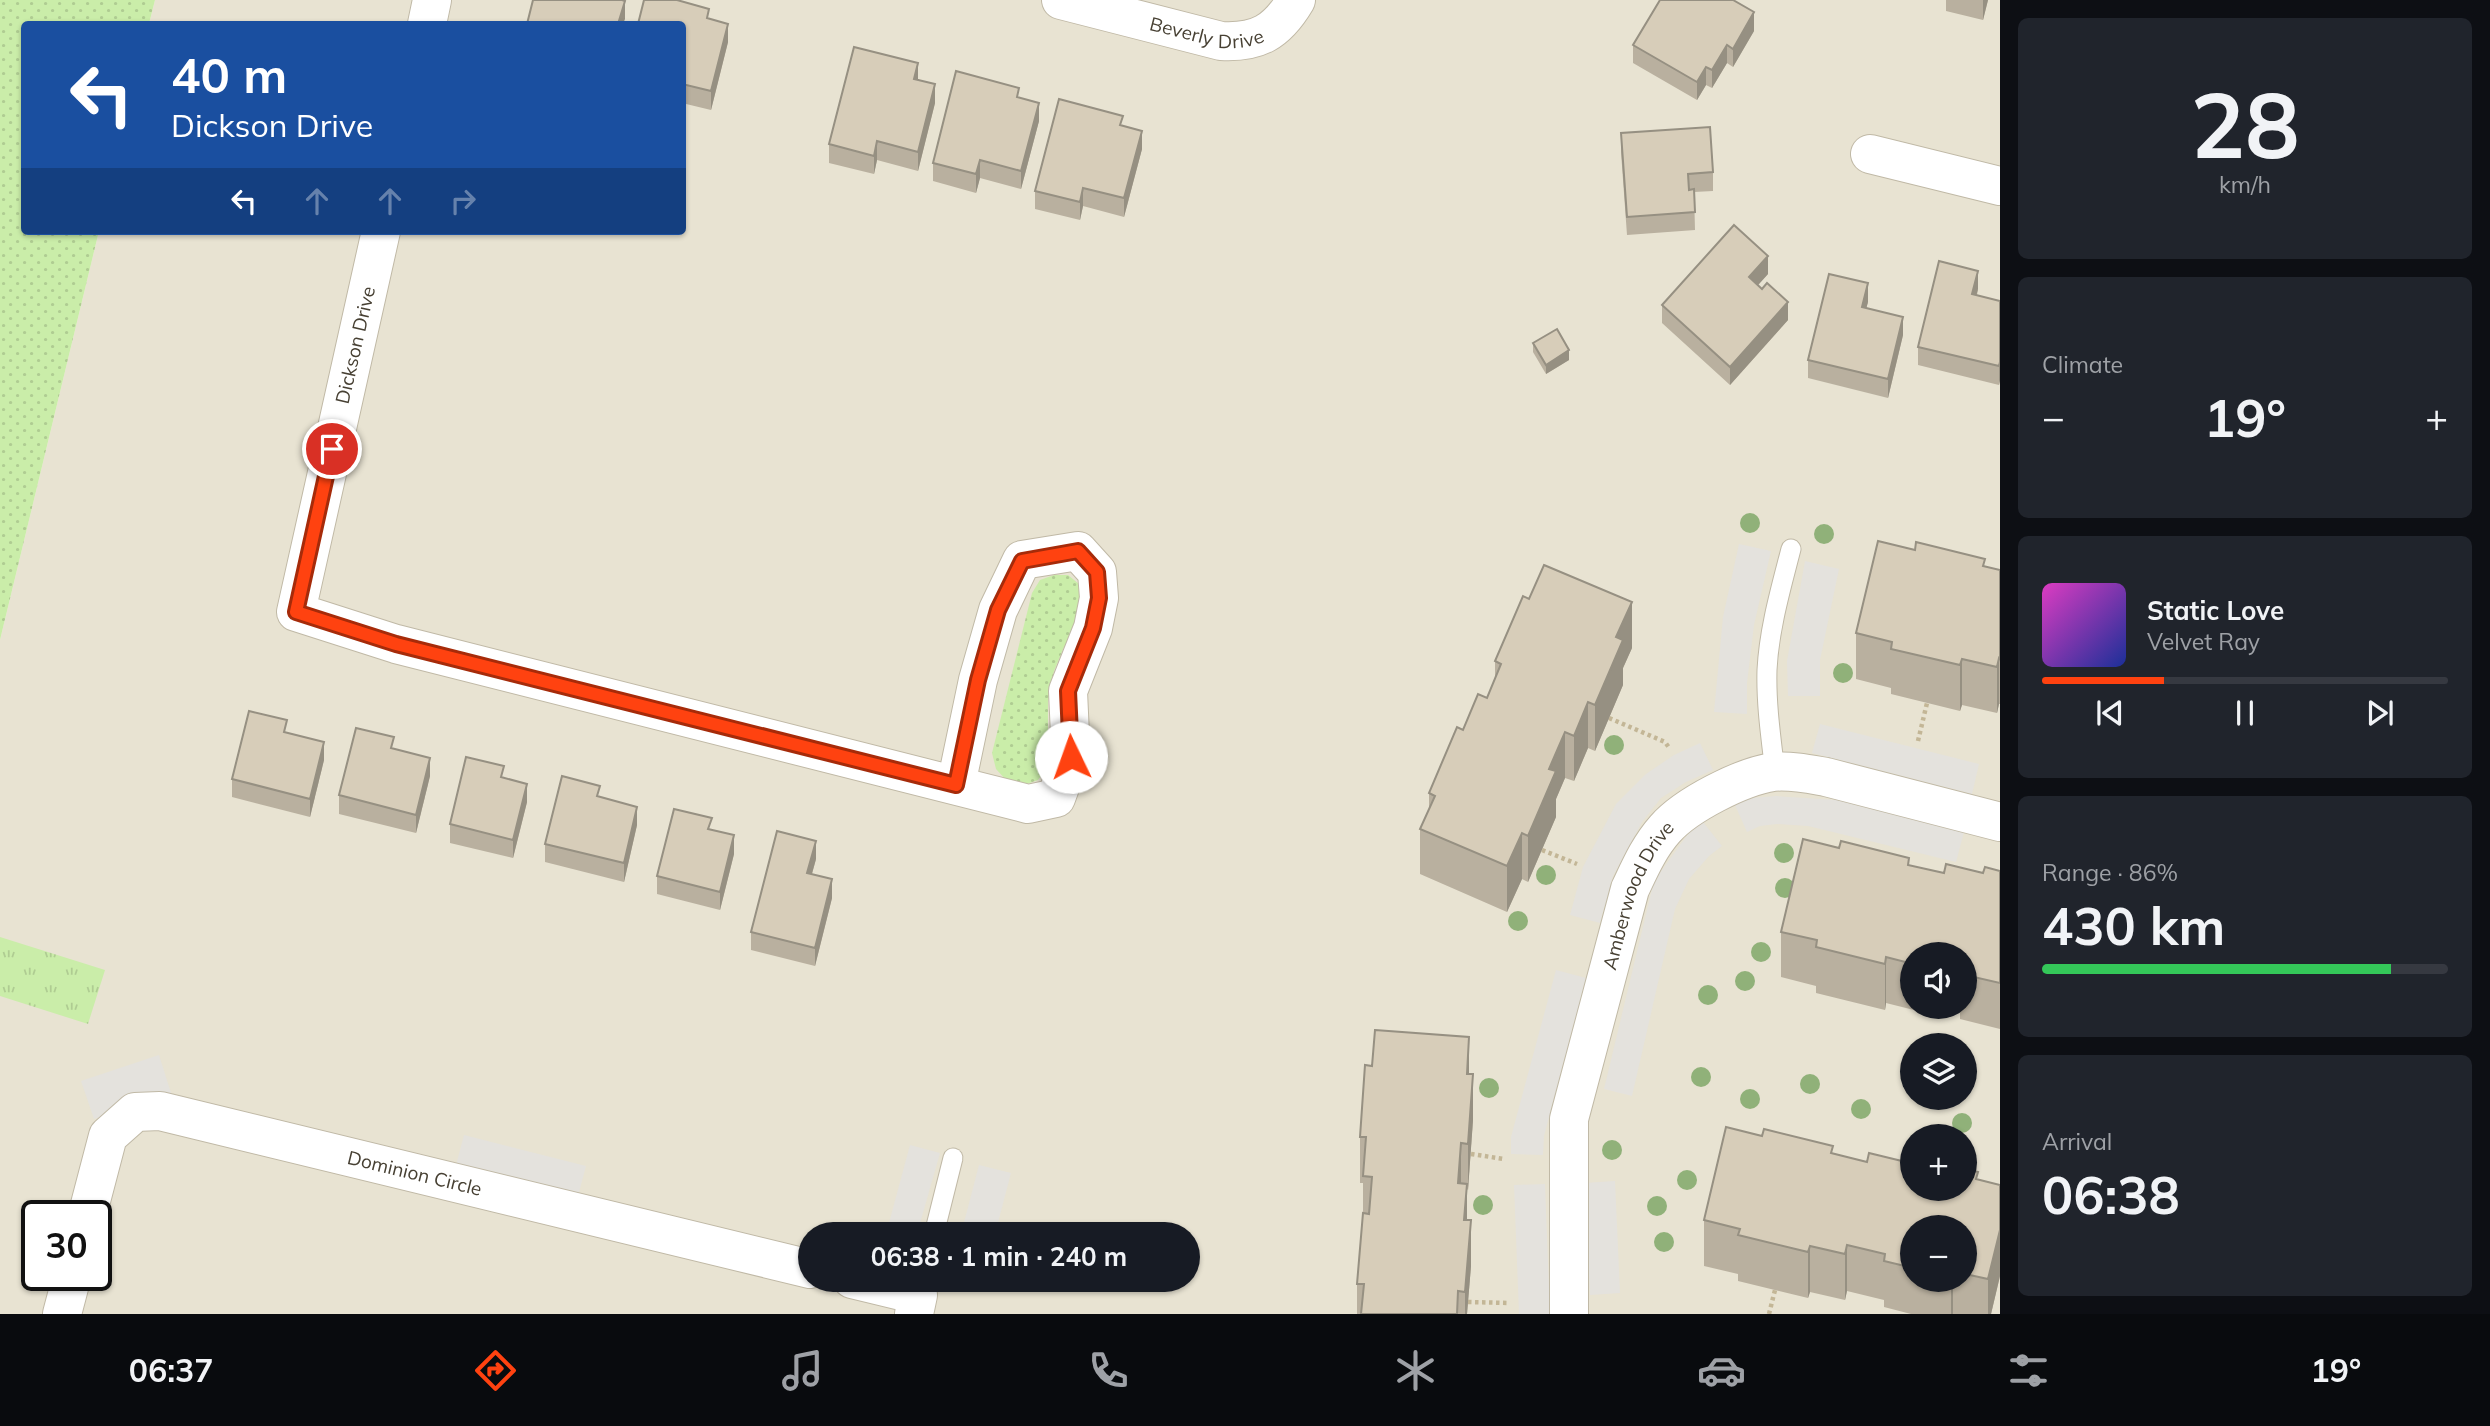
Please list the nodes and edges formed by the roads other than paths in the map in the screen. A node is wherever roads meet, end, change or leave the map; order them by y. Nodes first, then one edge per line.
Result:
1 (432, 0) edge
2 (1061, 0) edge
3 (1296, 0) edge
4 (428, 21) edge
5 (1870, 154) dead end
6 (2000, 186) edge
7 (379, 235) edge
8 (1791, 549) dead end
9 (1775, 772) junction
10 (956, 785) junction
11 (2000, 822) edge
12 (953, 1158) dead end
13 (91, 1200) edge
14 (937, 1222) edge
15 (798, 1266) edge
16 (68, 1291) edge
17 (62, 1314) edge
18 (1569, 1314) edge

1 - 4 street
2 - 3 street, Beverly Drive
5 - 6 street
7 - 10 street, Dickson Drive
8 - 9 lane
9 - 11 street, Amberwood Drive
9 - 18 street, Amberwood Drive
10 - 10 street, Dickson Drive
12 - 14 lane
13 - 15 street, Dominion Circle
16 - 17 street

